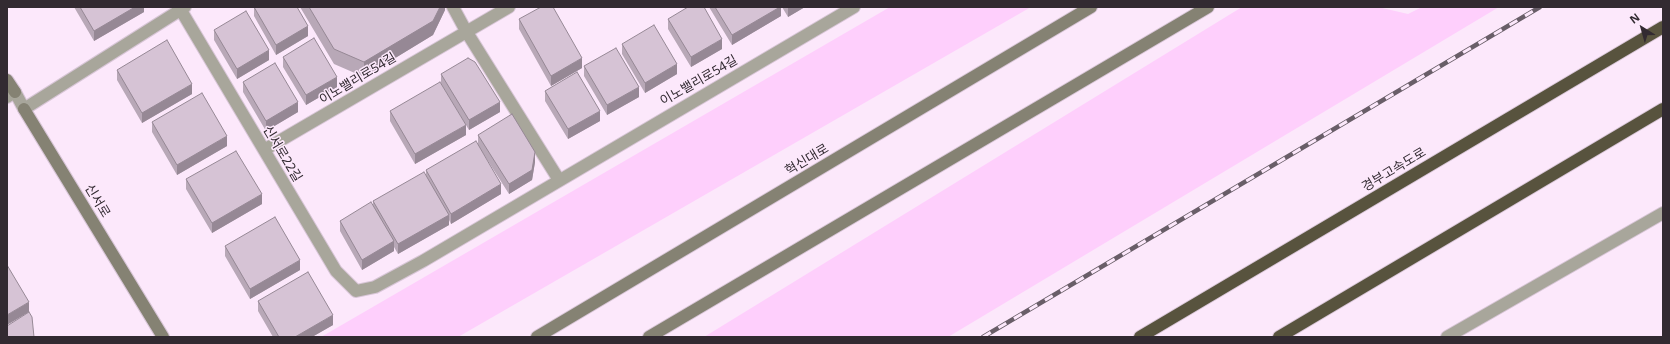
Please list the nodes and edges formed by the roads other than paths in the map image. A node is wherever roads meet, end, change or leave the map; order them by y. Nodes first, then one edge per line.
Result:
1 (453, 7) edge
2 (509, 7) edge
3 (854, 7) edge
4 (1091, 7) edge
5 (1208, 7) edge
6 (182, 8) edge
7 (1663, 27) edge
8 (466, 31) junction
9 (7, 80) edge
10 (11, 95) edge
11 (24, 109) junction
12 (1663, 109) edge
13 (264, 150) junction
14 (559, 180) junction
15 (1663, 213) edge
16 (375, 287) joint
17 (163, 337) edge
18 (537, 337) edge
19 (649, 337) edge
20 (1140, 337) edge
21 (1279, 337) edge
22 (1447, 337) edge

1 - 8 street
2 - 8 street, 이노밸리로54길
3 - 14 street, 이노밸리로54길
4 - 18 main road, 혁신대로
5 - 19 main road
6 - 11 street, 신서로22길
6 - 13 street, 신서로22길
7 - 20 highway, 경부고속도로
8 - 13 street, 이노밸리로54길
8 - 14 street
9 - 10 main road, 신서로
10 - 11 street, 신서로
11 - 17 main road, 신서로
12 - 21 highway
13 - 16 street, 신서로22길
14 - 16 street, 이노밸리로54길
15 - 22 street

